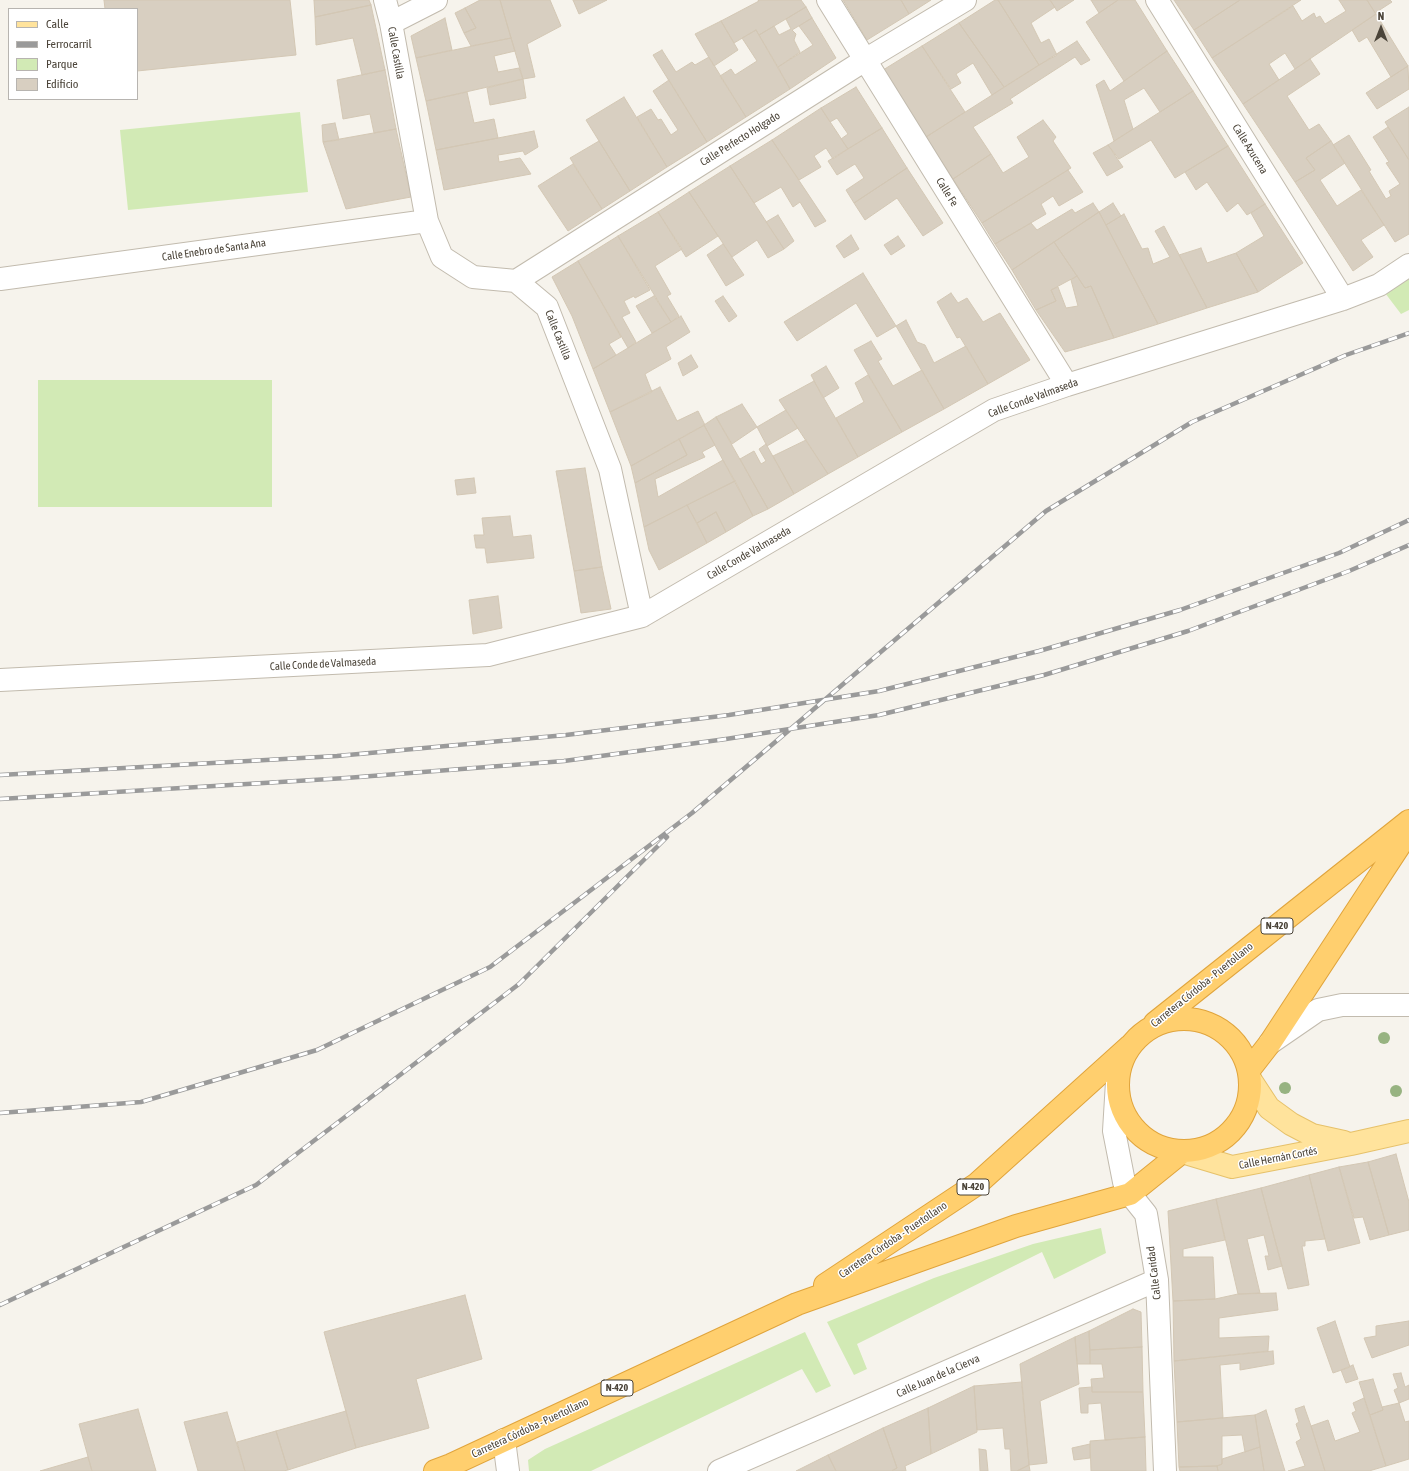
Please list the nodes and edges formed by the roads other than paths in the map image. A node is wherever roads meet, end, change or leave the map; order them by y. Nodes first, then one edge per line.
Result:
1 (385, 0) edge
2 (436, 0) edge
3 (828, 0) edge
4 (965, 0) edge
5 (1157, 0) edge
6 (391, 23) junction
7 (865, 60) junction
8 (427, 221) junction
9 (1409, 265) edge
10 (0, 279) edge
11 (516, 281) junction
12 (1343, 299) junction
13 (1067, 385) junction
14 (642, 616) junction
15 (0, 680) edge
16 (1409, 821) edge
17 (1409, 831) edge
18 (1409, 1005) edge
19 (1145, 1030) junction
20 (1270, 1043) junction
21 (1130, 1046) junction
22 (1250, 1074) junction
23 (1117, 1082) junction
24 (1409, 1131) edge
25 (1351, 1144) junction
26 (1182, 1152) junction
27 (1130, 1194) junction
28 (1157, 1280) junction
29 (797, 1304) junction
30 (504, 1440) junction
31 (435, 1471) edge
32 (508, 1471) edge
33 (719, 1471) edge
34 (1165, 1471) edge

1 - 6 street, Calle Castilla
2 - 6 street
3 - 7 street, Calle Fe
4 - 7 street, Calle Perfecto Holgado
5 - 12 street, Calle Azucena
6 - 8 street, Calle Castilla
7 - 11 street, Calle Perfecto Holgado
7 - 13 street, Calle Fe
8 - 10 street, Calle Enebro de Santa Ana
8 - 11 street, Calle Castilla
9 - 12 street, Calle Conde Valmaseda
11 - 14 street, Calle Castilla
12 - 13 street, Calle Conde Valmaseda
13 - 14 street, Calle Conde Valmaseda
14 - 15 street, Calle Conde de Valmaseda
16 - 19 highway, Carretera Córdoba - Puertollano / N-420
17 - 20 highway
18 - 20 street
19 - 21 highway, N-420
19 - 22 highway, N-420
20 - 22 highway
21 - 23 highway, N-420
21 - 29 highway, Carretera Córdoba - Puertollano / N-420
22 - 25 main road, Calle Hernán Cortés
22 - 26 highway, N-420
23 - 26 highway, N-420
23 - 27 street, Calle Caridad
24 - 25 main road, Calle Hernán Cortés
25 - 26 main road, Calle Hernán Cortés
26 - 27 highway, Carretera Córdoba - Puertollano / N-420
27 - 28 street, Calle Caridad
27 - 29 highway, Carretera Córdoba - Puertollano / N-420
28 - 33 street, Calle Juan de la Cierva
28 - 34 street, Calle Caridad
29 - 30 highway, Carretera Córdoba - Puertollano / N-420
30 - 31 highway, Carretera Córdoba - Puertollano / N-420
30 - 32 street

